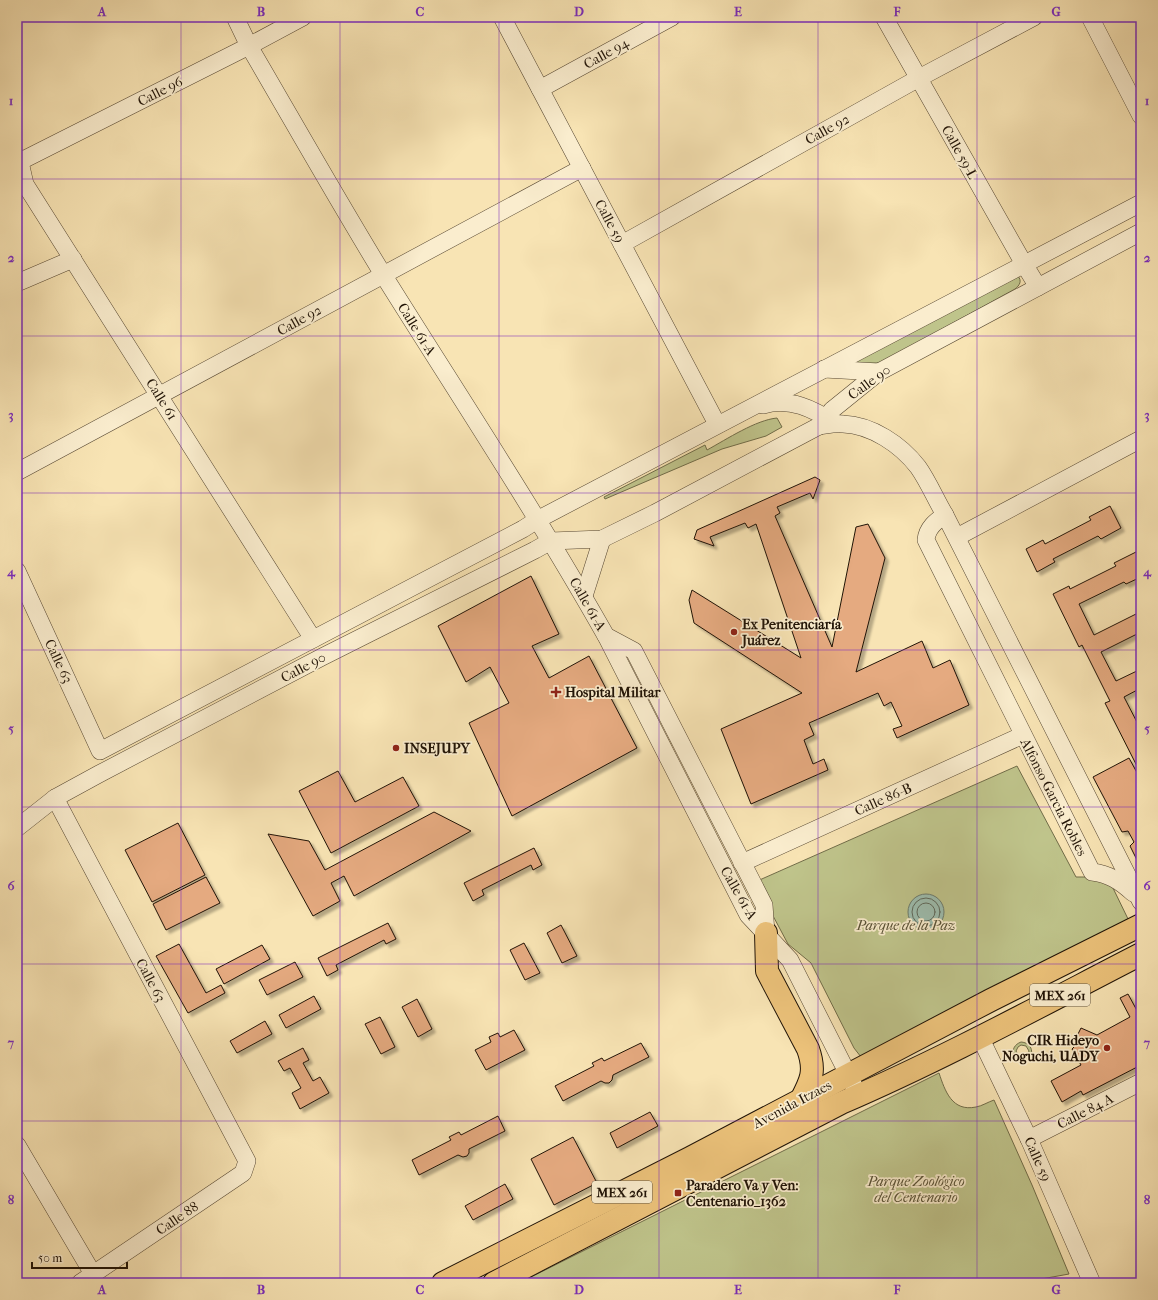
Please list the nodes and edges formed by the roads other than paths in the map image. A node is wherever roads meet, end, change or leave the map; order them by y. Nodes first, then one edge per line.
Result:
1 (235, 17) edge
2 (303, 17) edge
3 (502, 17) edge
4 (672, 17) edge
5 (884, 17) edge
6 (1034, 17) edge
7 (1090, 17) edge
8 (249, 46) junction
9 (919, 78) junction
10 (540, 89) junction
11 (1141, 116) edge
12 (18, 161) edge
13 (582, 168) junction
14 (1141, 203) edge
15 (1141, 232) edge
16 (622, 244) junction
17 (73, 258) junction
18 (1024, 264) junction
19 (383, 274) junction
20 (17, 284) edge
21 (1038, 287) junction
22 (824, 369) junction
23 (879, 372) junction
24 (160, 396) junction
25 (744, 410) junction
26 (827, 422) junction
27 (718, 424) junction
28 (1141, 439) edge
29 (17, 472) edge
30 (945, 515) junction
31 (537, 520) junction
32 (956, 537) junction
33 (602, 539) junction
34 (551, 541) junction
35 (17, 571) edge
36 (584, 596) junction
37 (606, 636) junction
38 (313, 639) junction
39 (992, 673) junction
40 (1026, 677) junction
41 (1023, 735) junction
42 (100, 751) joint
43 (55, 798) junction
44 (17, 828) edge
45 (742, 862) junction
46 (1140, 900) edge
47 (1141, 925) edge
48 (766, 933) junction
49 (1141, 954) edge
50 (991, 1000) junction
51 (980, 1037) junction
52 (848, 1074) junction
53 (1141, 1082) edge
54 (860, 1095) junction
55 (801, 1100) junction
56 (1029, 1139) junction
57 (17, 1145) edge
58 (247, 1161) joint
59 (693, 1167) junction
60 (86, 1279) edge
61 (453, 1281) edge
62 (494, 1283) edge
63 (1092, 1283) edge

1 - 8 street, Calle 61-A
2 - 8 street, Calle 96
3 - 10 street, Calle 59
4 - 10 street, Calle 94
5 - 9 street, Calle 59-L
6 - 9 street, Calle 92
7 - 11 street
8 - 12 street, Calle 96
8 - 19 street, Calle 61-A
9 - 16 street, Calle 92
9 - 18 street, Calle 59-L
10 - 13 street, Calle 59
12 - 17 street, Calle 61
13 - 16 street, Calle 59
13 - 19 street, Calle 92
14 - 18 street
15 - 21 street, Calle 90
16 - 27 street, Calle 59
17 - 20 street
17 - 24 street, Calle 61
18 - 21 street, Calle 59-L
18 - 22 street
19 - 24 street, Calle 92
19 - 31 street, Calle 61-A
21 - 23 street, Calle 90
22 - 23 street
22 - 25 street
23 - 26 street, Calle 90
24 - 29 street, Calle 92
24 - 38 street, Calle 61
25 - 26 street
25 - 27 street, Calle 90
26 - 30 street, Alfonso Garcia Robles
26 - 33 street, Calle 90
27 - 31 street, Calle 90
28 - 32 street
30 - 32 street, Alfonso Garcia Robles
30 - 39 street, Alfonso Garcia Robles
31 - 34 street, Calle 61-A
31 - 38 street, Calle 90
32 - 40 street, Alfonso Garcia Robles
33 - 34 street, Calle 90
33 - 36 street
34 - 36 street, Calle 61-A
34 - 43 street, Calle 90
35 - 42 street, Calle 63
36 - 37 street, Calle 61-A
37 - 45 street, Calle 61-A
37 - 48 street, Calle 61-A
38 - 42 street, Calle 90
39 - 40 street
39 - 41 street, Alfonso Garcia Robles
40 - 46 street, Alfonso Garcia Robles
41 - 45 street, Calle 86-B
41 - 46 street, Alfonso Garcia Robles
43 - 44 street, Calle 90
43 - 58 street, Calle 63
45 - 48 street, Calle 61-A
47 - 50 main road, Avenida Itzaes / MEX 261
48 - 52 street, Calle 61-A
48 - 55 main road
49 - 51 main road, Avenida Itzaes / MEX 261
50 - 51 main road
50 - 52 main road, Avenida Itzaes / MEX 261
51 - 54 main road, Avenida Itzaes / MEX 261
51 - 56 street, Calle 59
52 - 54 street, Calle 61-A
52 - 55 main road, Avenida Itzaes / MEX 261
53 - 56 street, Calle 84 A
54 - 59 main road, Avenida Itzaes / MEX 261
55 - 59 main road, Avenida Itzaes / MEX 261
56 - 63 street, Calle 59
57 - 60 street
58 - 60 street, Calle 88
59 - 61 main road, Avenida Itzaes / MEX 261
59 - 62 main road, Avenida Itzaes / MEX 261

